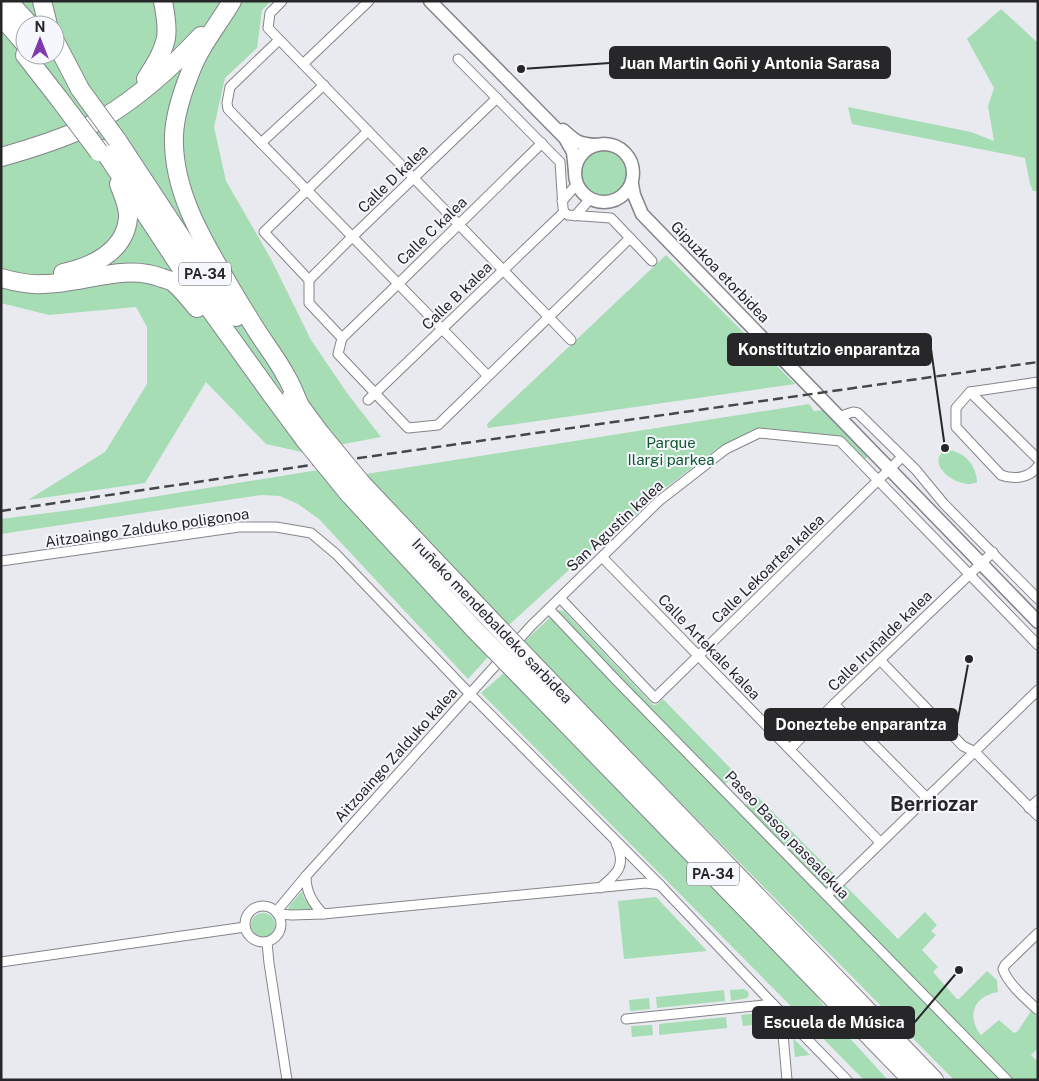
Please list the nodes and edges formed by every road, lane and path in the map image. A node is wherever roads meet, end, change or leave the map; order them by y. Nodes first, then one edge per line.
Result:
1 (8, 1) edge
2 (42, 1) edge
3 (163, 1) edge
4 (221, 1) edge
5 (231, 1) edge
6 (282, 1) edge
7 (369, 1) edge
8 (430, 1) edge
9 (440, 1) edge
10 (21, 15) edge
11 (46, 15) edge
12 (1, 16) edge
13 (1, 31) edge
14 (15, 32) edge
15 (280, 40) junction
16 (15, 45) edge
17 (458, 59) dead end
18 (303, 64) junction
19 (36, 65) edge
20 (43, 65) edge
21 (58, 65) edge
22 (61, 65) edge
23 (146, 79) junction
24 (324, 85) junction
25 (69, 95) junction
26 (497, 98) junction
27 (368, 131) junction
28 (47, 137) junction
29 (261, 143) junction
30 (542, 143) junction
31 (1, 145) edge
32 (596, 145) junction
33 (107, 150) junction
34 (1, 151) edge
35 (1, 157) edge
36 (575, 171) junction
37 (414, 178) junction
38 (577, 184) junction
39 (632, 184) junction
40 (307, 190) junction
41 (590, 199) junction
42 (562, 201) junction
43 (614, 201) junction
44 (564, 212) junction
45 (642, 214) junction
46 (575, 216) junction
47 (459, 224) junction
48 (352, 237) junction
49 (630, 238) junction
50 (652, 261) dead end
51 (1, 269) edge
52 (504, 271) junction
53 (1, 278) edge
54 (309, 280) junction
55 (398, 284) junction
56 (549, 317) junction
57 (442, 329) junction
58 (342, 338) junction
59 (571, 340) dead end
60 (488, 376) junction
61 (1038, 382) edge
62 (970, 392) junction
63 (271, 394) junction
64 (371, 397) junction
65 (298, 404) junction
66 (838, 417) junction
67 (312, 436) junction
68 (902, 457) junction
69 (1038, 459) edge
70 (1038, 466) edge
71 (890, 469) junction
72 (878, 481) junction
73 (356, 489) junction
74 (993, 552) junction
75 (602, 556) junction
76 (1, 561) edge
77 (981, 564) junction
78 (969, 574) junction
79 (560, 598) junction
80 (1038, 599) edge
81 (549, 609) junction
82 (1038, 622) edge
83 (1038, 644) edge
84 (698, 656) junction
85 (880, 660) junction
86 (1038, 690) edge
87 (469, 693) junction
88 (834, 704) junction
89 (790, 749) junction
90 (975, 752) junction
91 (926, 798) junction
92 (1038, 800) edge
93 (1030, 808) junction
94 (1038, 816) edge
95 (614, 838) junction
96 (880, 842) junction
97 (306, 876) junction
98 (660, 885) junction
99 (600, 888) junction
100 (826, 895) junction
101 (769, 908) junction
102 (277, 913) junction
103 (323, 914) junction
104 (245, 927) junction
105 (1038, 933) edge
106 (267, 942) junction
107 (1, 962) edge
108 (773, 1004) junction
109 (1038, 1010) edge
110 (781, 1011) junction
111 (626, 1019) dead end
112 (905, 1077) edge
113 (287, 1080) edge
114 (787, 1080) edge
115 (847, 1080) edge
116 (934, 1080) edge
117 (945, 1080) edge
118 (1007, 1080) edge

1 - 10 highway
2 - 11 highway
3 - 23 highway
4 - 23 highway
5 - 35 highway
5 - 65 highway
6 - 15 street
7 - 18 street
8 - 36 main road
9 - 32 main road
12 - 14 highway
13 - 16 highway
15 - 18 street
15 - 29 street
17 - 26 street
18 - 24 street
19 - 25 highway
20 - 25 highway
21 - 25 highway
22 - 25 highway
23 - 28 highway
24 - 27 street
24 - 29 street
25 - 33 highway, Iruñeko mendebaldeko sarbidea / PA-34, bridge
26 - 30 street
26 - 37 street, Calle D kalea
27 - 37 street
27 - 40 street
28 - 31 highway
28 - 34 highway
29 - 40 street
30 - 42 street
30 - 47 street, Calle C kalea
32 - 36 main road
32 - 39 main road
33 - 51 highway
33 - 63 highway, Iruñeko mendebaldeko sarbidea / PA-34
33 - 65 highway, Iruñeko mendebaldeko sarbidea / PA-34
36 - 38 main road
37 - 47 street
37 - 48 street, Calle D kalea
38 - 41 main road
38 - 42 street
39 - 43 main road
39 - 45 main road, Gipuzkoa etorbidea
40 - 48 street
40 - 54 street
41 - 43 main road
41 - 46 street
42 - 44 street
43 - 45 main road, Gipuzkoa etorbidea
44 - 46 street
44 - 52 street, Calle B kalea
45 - 66 main road, Gipuzkoa etorbidea
46 - 49 street
47 - 52 street
47 - 55 street, Calle C kalea
48 - 54 street, Calle D kalea
48 - 55 street
49 - 50 street
49 - 56 street
52 - 56 street
52 - 57 street, Calle B kalea
53 - 63 highway
54 - 58 street
55 - 57 street
55 - 58 street, Calle C kalea
56 - 59 street
56 - 60 street
57 - 60 street
57 - 64 street, Calle B kalea
58 - 64 street
60 - 64 street
61 - 62 street
62 - 69 street
62 - 70 street
63 - 67 highway, Iruñeko mendebaldeko sarbidea / PA-34
65 - 67 highway, Iruñeko mendebaldeko sarbidea / PA-34
66 - 68 street
66 - 71 main road, Gipuzkoa etorbidea
67 - 73 highway, Iruñeko mendebaldeko sarbidea / PA-34, bridge
68 - 71 street
68 - 74 street
71 - 72 street
71 - 77 main road, Gipuzkoa etorbidea
72 - 75 street, San Agustin kalea
72 - 78 street
72 - 84 street, Calle Lekoartea kalea
73 - 101 highway, Iruñeko mendebaldeko sarbidea / PA-34, bridge
73 - 112 highway, Iruñeko mendebaldeko sarbidea / PA-34, bridge
74 - 77 street
74 - 80 street
75 - 79 street, San Agustin kalea
75 - 84 street, Calle Artekale kalea
76 - 87 street, Aitzoaingo Zalduko poligonoa
77 - 78 street
77 - 82 main road, Gipuzkoa etorbidea
78 - 83 street
78 - 85 street, Calle Iruñalde kalea
79 - 81 street, San Agustin kalea
79 - 84 street, Calle Lekoartea kalea
81 - 87 street, San Agustin kalea
81 - 100 street, Paseo Basoa pasealekua
84 - 89 street, Calle Artekale kalea
85 - 88 street, Calle Iruñalde kalea
85 - 90 street
86 - 90 street
87 - 95 street, Aitzoaingo Zalduko kalea
87 - 97 street, Aitzoaingo Zalduko kalea
88 - 89 street, Calle Iruñalde kalea
88 - 91 street
89 - 96 street, Calle Artekale kalea
90 - 91 street
90 - 93 street
91 - 96 street
92 - 93 street
93 - 94 street
95 - 98 street, Aitzoaingo Zalduko kalea
95 - 99 street, Aitzoaingo Zalduko kalea
96 - 100 street
97 - 102 street, Aitzoaingo Zalduko kalea
97 - 103 street
98 - 99 street
98 - 108 street, Aitzoaingo Zalduko kalea
99 - 103 street
100 - 118 street, Paseo Basoa pasealekua
101 - 116 highway, Iruñeko mendebaldeko sarbidea / PA-34
101 - 117 highway
102 - 103 street
102 - 104 street
102 - 106 street
104 - 106 street
104 - 107 street
105 - 109 street
106 - 113 street
108 - 110 street, Aitzoaingo Zalduko kalea
108 - 111 street
110 - 114 street
110 - 115 street, Aitzoaingo Zalduko kalea

